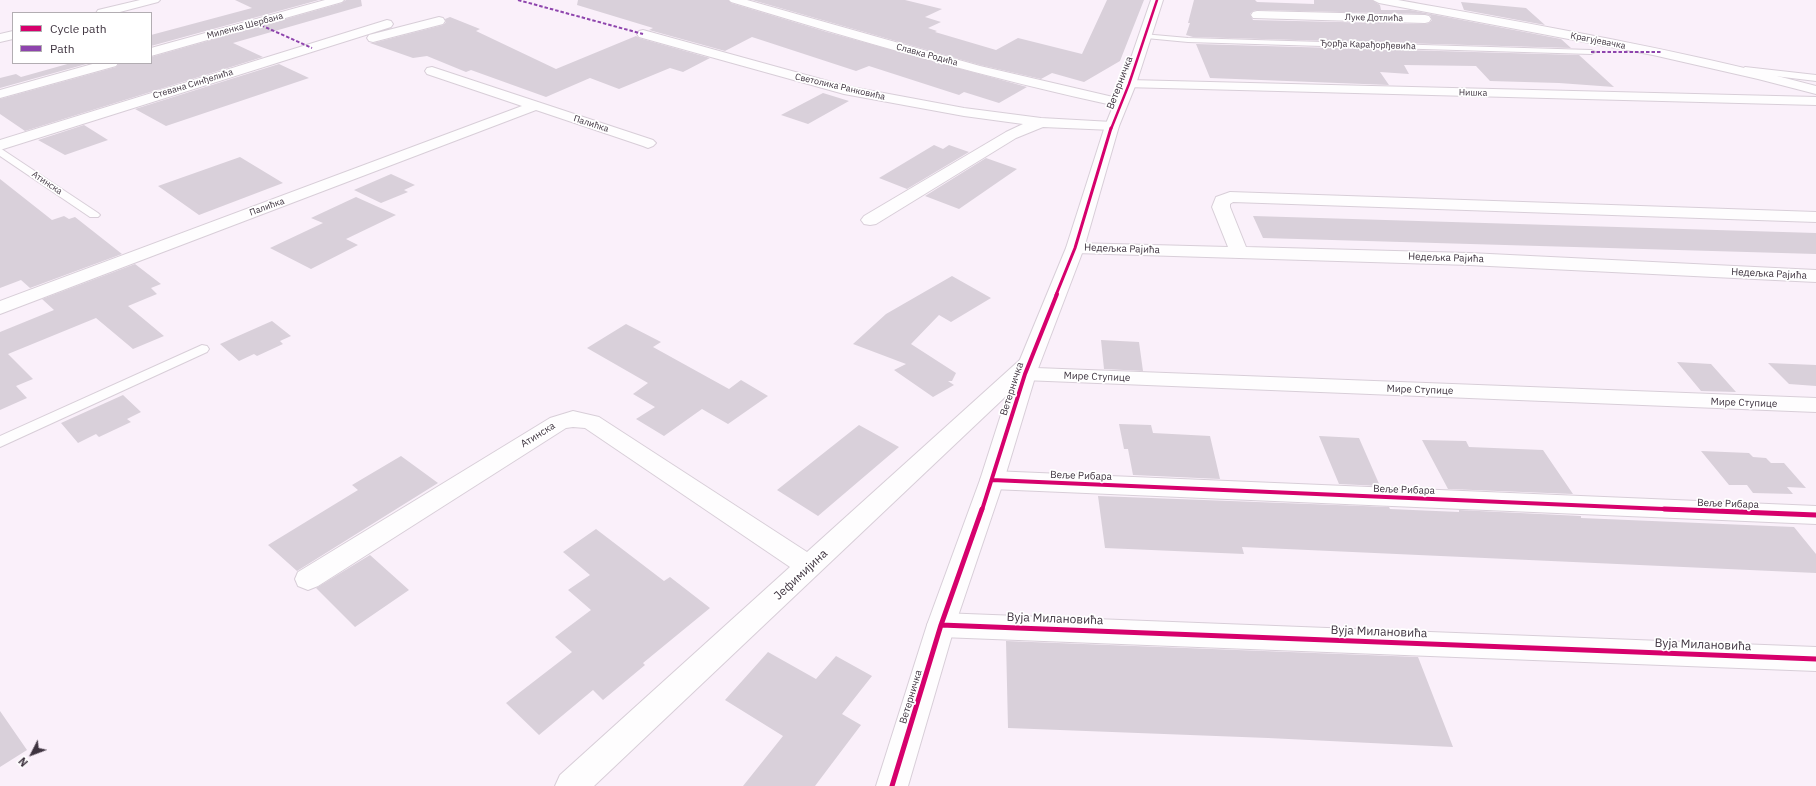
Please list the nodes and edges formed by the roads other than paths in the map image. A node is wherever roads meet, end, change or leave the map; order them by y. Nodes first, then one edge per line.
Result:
1 (154, 0) edge
2 (338, 0) edge
3 (734, 0) edge
4 (1157, 0) edge
5 (1379, 0) edge
6 (106, 12) edge
7 (1257, 15) dead end
8 (439, 20) dead end
9 (1492, 21) junction
10 (387, 24) dead end
11 (643, 34) dead end
12 (12, 35) edge
13 (1146, 36) junction
14 (0, 38) edge
15 (301, 51) junction
16 (152, 52) edge
17 (1591, 52) dead end
18 (107, 64) edge
19 (1745, 70) junction
20 (432, 71) dead end
21 (1816, 78) edge
22 (1129, 84) junction
23 (1816, 90) edge
24 (0, 94) edge
25 (1816, 101) edge
26 (1121, 104) junction
27 (534, 106) junction
28 (1041, 122) junction
29 (1112, 126) junction
30 (648, 143) dead end
31 (0, 145) edge
32 (0, 151) edge
33 (94, 214) dead end
34 (1816, 217) edge
35 (870, 220) dead end
36 (1075, 248) junction
37 (1239, 252) junction
38 (1816, 276) edge
39 (0, 308) edge
40 (202, 349) dead end
41 (1027, 368) junction
42 (1816, 405) edge
43 (0, 442) edge
44 (992, 480) junction
45 (1816, 515) edge
46 (810, 567) junction
47 (308, 579) dead end
48 (941, 625) junction
49 (1816, 659) edge
50 (571, 786) edge
51 (892, 786) edge

1 - 6 street
2 - 16 street, Миленка Шербана
3 - 26 street, Славка Родића
4 - 13 street, Ветерничка
5 - 9 street, Крагујевачка
7 - 9 street, Луке Дотлића
8 - 15 street
9 - 19 street, Крагујевачка
10 - 15 street, Стевана Синђелића
11 - 28 street, Светолика Ранковића
12 - 14 street
13 - 17 lane, Ђорђа Карађорђевића
13 - 22 street, Ветерничка
15 - 31 street, Стевана Синђелића
18 - 24 street
19 - 21 lane
19 - 23 street, Крагујевачка
20 - 27 street, Палићка
22 - 25 street, Нишка
22 - 26 street, Ветерничка
26 - 29 street, Ветерничка
27 - 30 street, Палићка
27 - 39 street, Палићка
28 - 29 street, Светолика Ранковића
28 - 35 street, Светолика Ранковића
29 - 36 street, Ветерничка
32 - 33 lane, Атинска
34 - 37 street
36 - 37 street, Недељка Рајића
36 - 41 street, Ветерничка
37 - 38 street, Недељка Рајића
40 - 43 lane
41 - 42 street, Мире Ступице
41 - 44 street, Ветерничка
41 - 46 street, Јефимијина
44 - 45 street, Веље Рибара
44 - 48 street, Ветерничка
46 - 47 street, Атинска
46 - 50 street, Јефимијина
48 - 49 street, Вуја Милановића
48 - 51 street, Ветерничка

